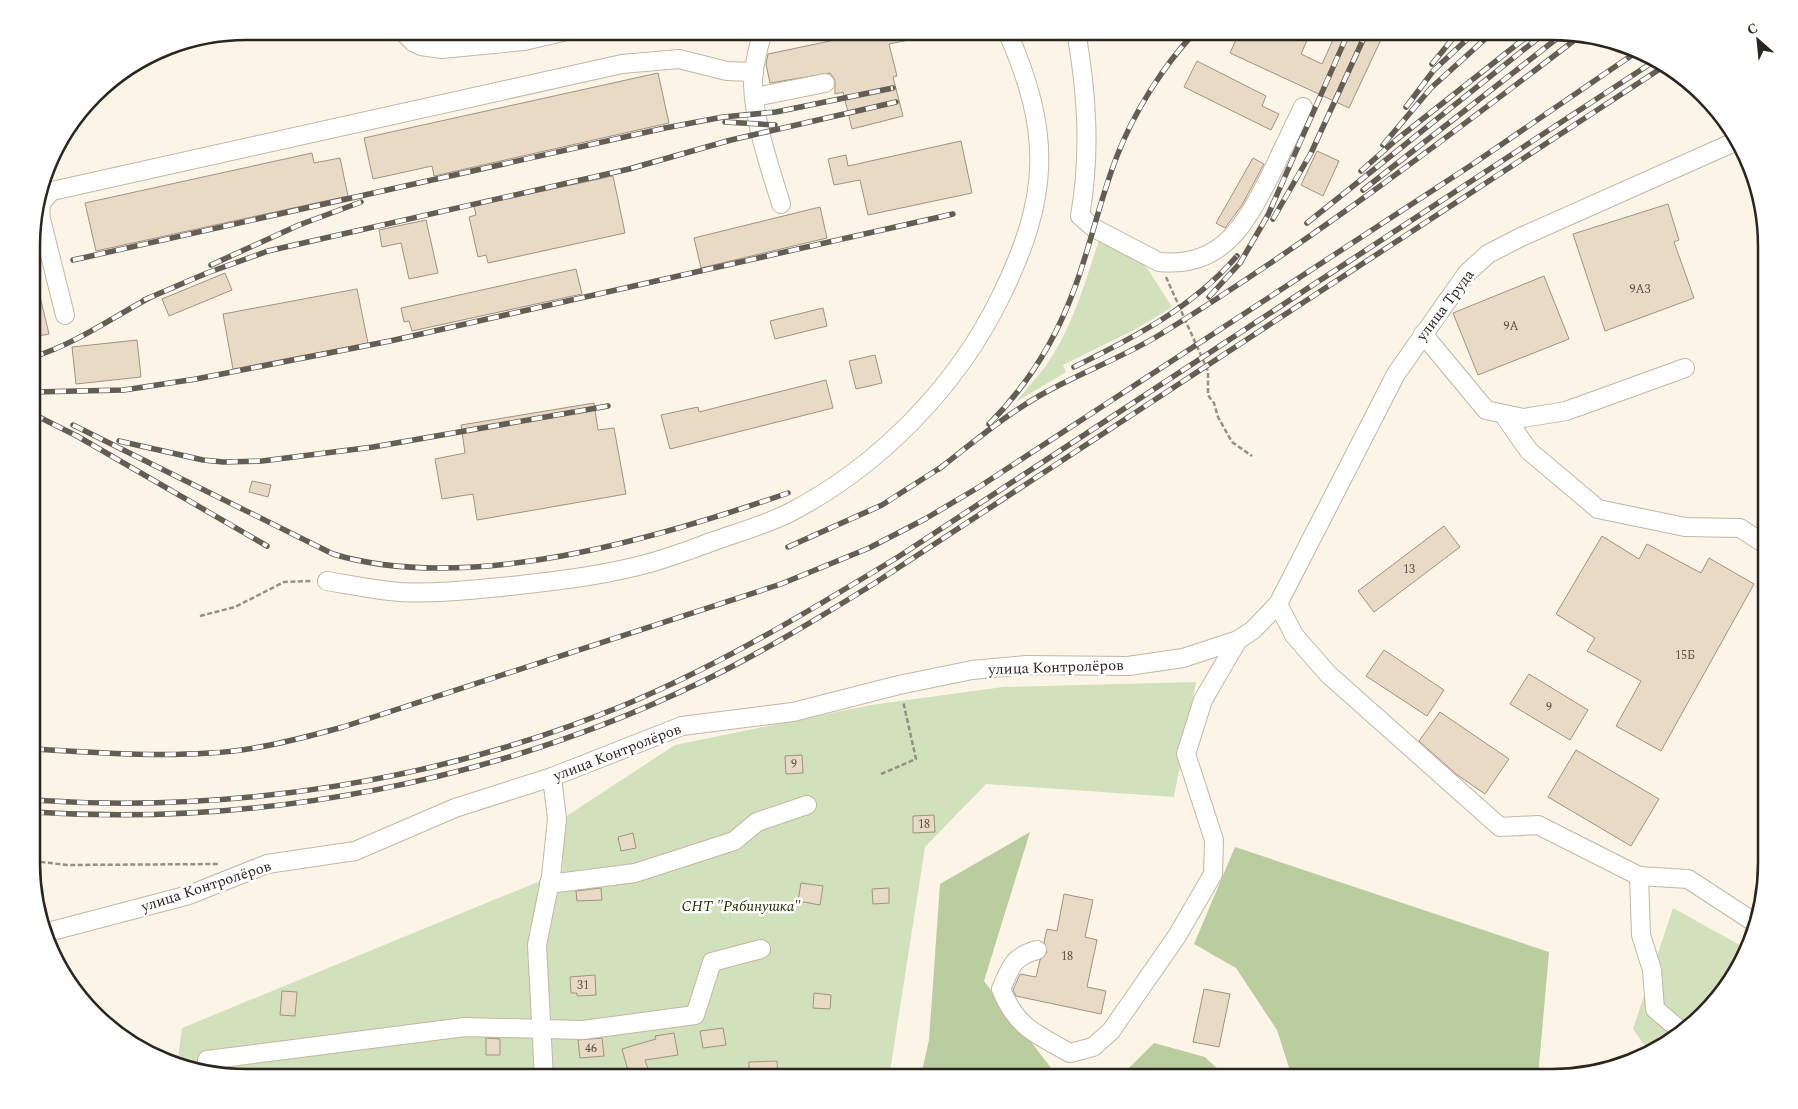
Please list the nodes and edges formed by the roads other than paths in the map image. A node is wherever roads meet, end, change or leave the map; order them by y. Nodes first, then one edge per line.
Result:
1 (413, 40) edge
2 (528, 40) edge
3 (761, 40) edge
4 (1011, 40) edge
5 (1077, 40) edge
6 (754, 72) junction
7 (825, 83) dead end
8 (755, 97) junction
9 (1303, 107) dead end
10 (1730, 144) edge
11 (46, 196) edge
12 (781, 204) dead end
13 (42, 221) edge
14 (65, 315) dead end
15 (1423, 334) junction
16 (1685, 368) dead end
17 (1504, 414) junction
18 (1758, 540) edge
19 (327, 581) road end
20 (1278, 604) junction
21 (1238, 640) junction
22 (552, 777) junction
23 (807, 805) dead end
24 (1639, 876) junction
25 (549, 884) junction
26 (1750, 919) edge
27 (52, 931) edge
28 (761, 949) dead end
29 (1037, 950) dead end
30 (1676, 1027) edge
31 (542, 1029) junction
32 (207, 1060) dead end
33 (544, 1069) edge

1 - 2 street
3 - 6 street
4 - 19 street
5 - 9 street
6 - 8 street
6 - 11 street
7 - 8 street
8 - 12 street
10 - 15 street, улица Труда
13 - 14 street
15 - 17 street
15 - 20 street, улица Труда
16 - 17 street
17 - 18 street
20 - 21 street, улица Контролёров
20 - 24 street
21 - 22 street, улица Контролёров
21 - 29 street
22 - 25 street
22 - 27 street, улица Контролёров
23 - 25 street
24 - 26 street
24 - 30 street
25 - 31 street
28 - 31 street
31 - 32 street
31 - 33 street

